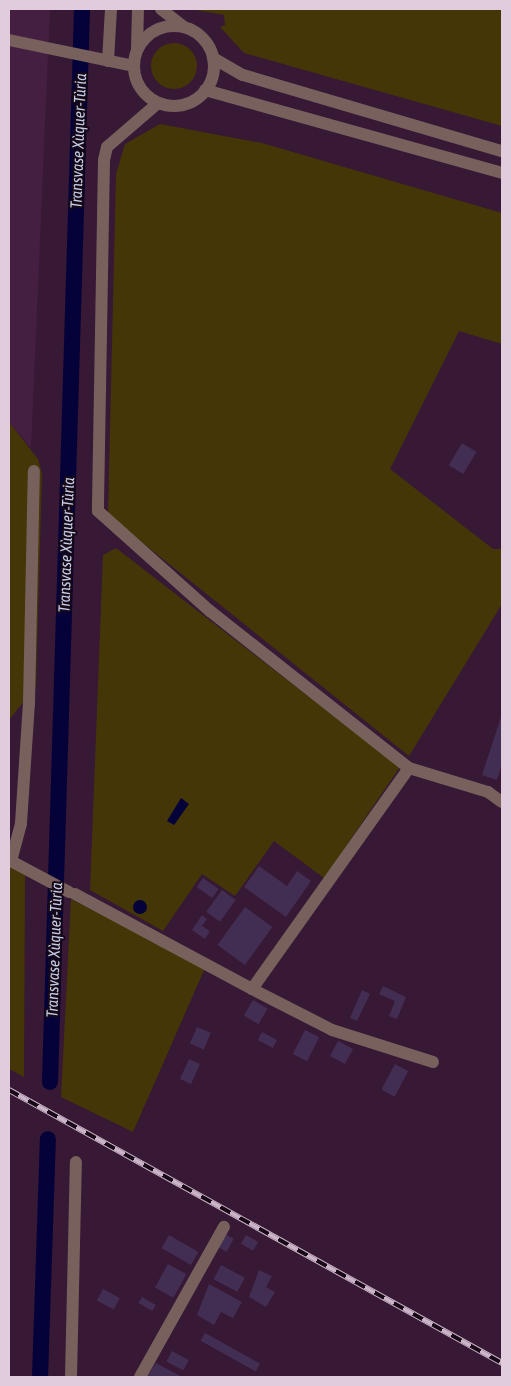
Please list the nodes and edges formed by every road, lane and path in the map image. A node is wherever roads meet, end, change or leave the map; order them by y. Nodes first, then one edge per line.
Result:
1 (111, 9) edge
2 (138, 9) edge
3 (161, 9) edge
4 (184, 27) junction
5 (9, 40) edge
6 (137, 50) junction
7 (213, 58) junction
8 (104, 60) junction
9 (134, 66) junction
10 (206, 90) junction
11 (158, 103) junction
12 (502, 151) edge
13 (502, 173) edge
14 (34, 471) dead end
15 (408, 768) junction
16 (502, 790) edge
17 (488, 792) junction
18 (502, 802) edge
19 (10, 860) edge
20 (252, 989) junction
21 (433, 1062) dead end
22 (76, 1162) dead end
23 (224, 1227) dead end
24 (71, 1377) edge
25 (140, 1377) edge

1 - 8 street
2 - 6 street
3 - 4 street
4 - 6 street
4 - 7 street
5 - 8 street
6 - 9 street
7 - 10 street
7 - 12 street
8 - 9 street
9 - 11 street
10 - 11 street
10 - 13 street
11 - 15 street
14 - 19 street
15 - 17 street
15 - 20 street
16 - 17 street
17 - 18 street
19 - 20 street
20 - 21 street
22 - 24 street
23 - 25 street

